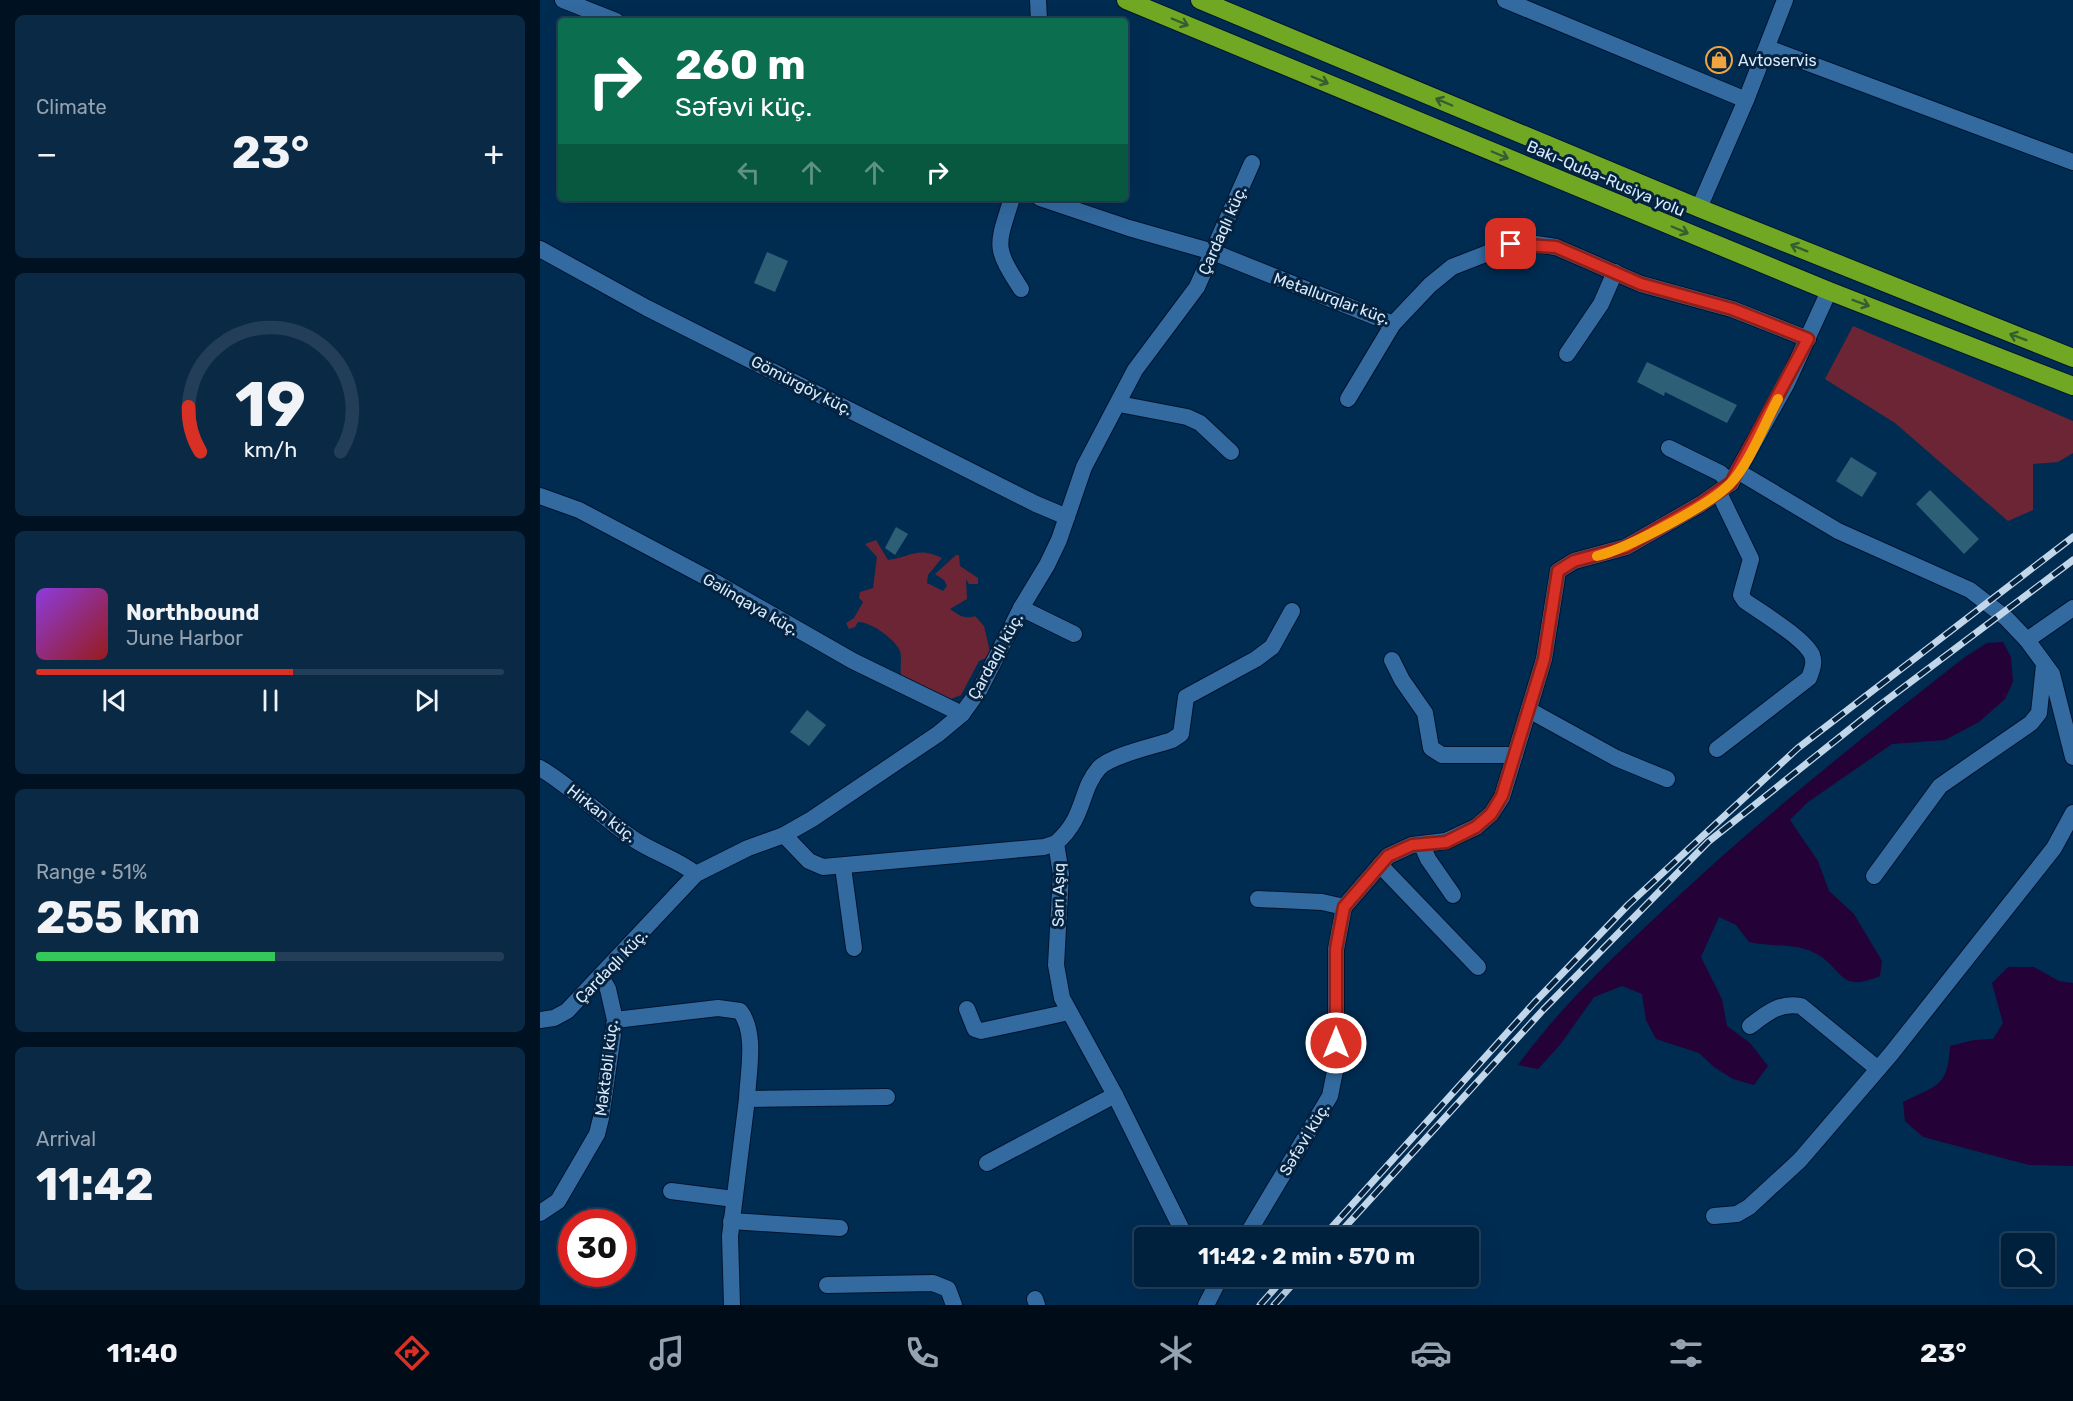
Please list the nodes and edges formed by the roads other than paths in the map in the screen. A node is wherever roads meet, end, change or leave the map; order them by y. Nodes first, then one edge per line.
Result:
1 (563, 0) edge
2 (1038, 0) edge
3 (1126, 0) edge
4 (1200, 0) edge
5 (1505, 0) edge
6 (1785, 0) edge
7 (608, 18) edge
8 (1039, 18) edge
9 (1768, 48) junction
10 (1746, 100) junction
11 (2073, 162) edge
12 (1252, 163) dead end
13 (1011, 201) edge
14 (1049, 201) edge
15 (1699, 208) junction
16 (540, 249) edge
17 (1213, 252) junction
18 (1615, 272) junction
19 (1021, 289) dead end
20 (1829, 291) junction
21 (1394, 324) junction
22 (1808, 339) junction
23 (1567, 354) dead end
24 (2073, 358) edge
25 (2073, 387) edge
26 (1348, 399) dead end
27 (1119, 404) junction
28 (1669, 448) dead end
29 (1231, 452) dead end
30 (1730, 483) junction
31 (540, 496) edge
32 (1067, 517) junction
33 (1021, 608) junction
34 (2073, 609) edge
35 (1292, 611) dead end
36 (1074, 634) dead end
37 (2027, 640) junction
38 (1392, 660) dead end
39 (2044, 665) junction
40 (1529, 710) junction
41 (962, 714) junction
42 (1717, 749) dead end
43 (1515, 755) junction
44 (2073, 757) edge
45 (540, 768) edge
46 (1667, 779) dead end
47 (2073, 814) edge
48 (784, 835) junction
49 (1056, 843) junction
50 (1422, 845) junction
51 (1380, 864) junction
52 (843, 867) junction
53 (696, 874) junction
54 (1874, 876) dead end
55 (1454, 895) dead end
56 (1258, 899) dead end
57 (1344, 907) junction
58 (854, 948) dead end
59 (1478, 967) dead end
60 (601, 977) junction
61 (967, 1009) dead end
62 (1069, 1012) junction
63 (540, 1020) edge
64 (615, 1020) junction
65 (1750, 1026) dead end
66 (1878, 1069) junction
67 (1115, 1095) junction
68 (887, 1097) dead end
69 (747, 1099) junction
70 (987, 1163) dead end
71 (671, 1191) dead end
72 (734, 1199) junction
73 (540, 1213) edge
74 (1714, 1216) dead end
75 (731, 1221) junction
76 (1181, 1227) edge
77 (1252, 1227) edge
78 (840, 1228) dead end
79 (827, 1285) dead end
80 (1213, 1287) edge
81 (732, 1305) edge
82 (954, 1305) edge
83 (1206, 1305) edge

1 - 7 street
2 - 8 street
3 -> 20 highway, Bakı-Quba-Rusiya yolu
15 -> 4 highway, Bakı-Quba-Rusiya yolu
5 - 10 street
6 - 9 street
9 - 10 street
9 - 11 street
10 - 15 street
12 - 17 street, Çardaqlı küç.
13 - 19 street
14 - 17 street, Metallurqlar küç.
24 -> 15 highway, Bakı-Quba-Rusiya yolu
16 - 32 street, Gömürgöy küç.
17 - 21 street, Metallurqlar küç.
17 - 27 street, Çardaqlı küç.
18 - 21 street, Metallurqlar küç.
18 - 22 street, Metallurqlar küç.
18 - 23 street
20 - 22 street
20 -> 25 highway, Bakı-Quba-Rusiya yolu
21 - 26 street
22 - 30 street
27 - 29 street
27 - 32 street, Çardaqlı küç.
28 - 30 street
30 - 37 street
30 - 40 street, Səfəvi küç.
30 - 42 street
31 - 41 street, Gəlinqaya küç.
32 - 33 street, Çardaqlı küç.
33 - 36 street
33 - 41 street, Çardaqlı küç.
34 - 37 street
35 - 49 street, Sarı Aşıq
37 - 39 street
38 - 43 street
39 - 44 street
39 - 54 street
40 - 43 street, Səfəvi küç.
40 - 46 street
41 - 48 street, Çardaqlı küç.
43 - 50 street, Səfəvi küç.
45 - 53 street, Hirkan küç.
47 - 66 street
48 - 52 street
48 - 53 street, Çardaqlı küç.
49 - 52 street
49 - 62 street, Sarı Aşıq
50 - 51 street, Səfəvi küç.
50 - 55 street
51 - 57 street, Səfəvi küç.
51 - 59 street
52 - 58 street
53 - 60 street, Çardaqlı küç.
56 - 57 street
57 - 77 street, Səfəvi küç.
60 - 63 street, Çardaqlı küç.
60 - 64 street, Məktəbli küç.
61 - 62 street
62 - 67 street, Sarı Aşıq
64 - 69 street
64 - 73 street, Məktəbli küç.
65 - 66 street
66 - 74 street
67 - 70 street
67 - 76 street, Sarı Aşıq
68 - 69 street
69 - 72 street
71 - 72 street
72 - 75 street
75 - 78 street
75 - 81 street
79 - 82 street
80 - 83 street

